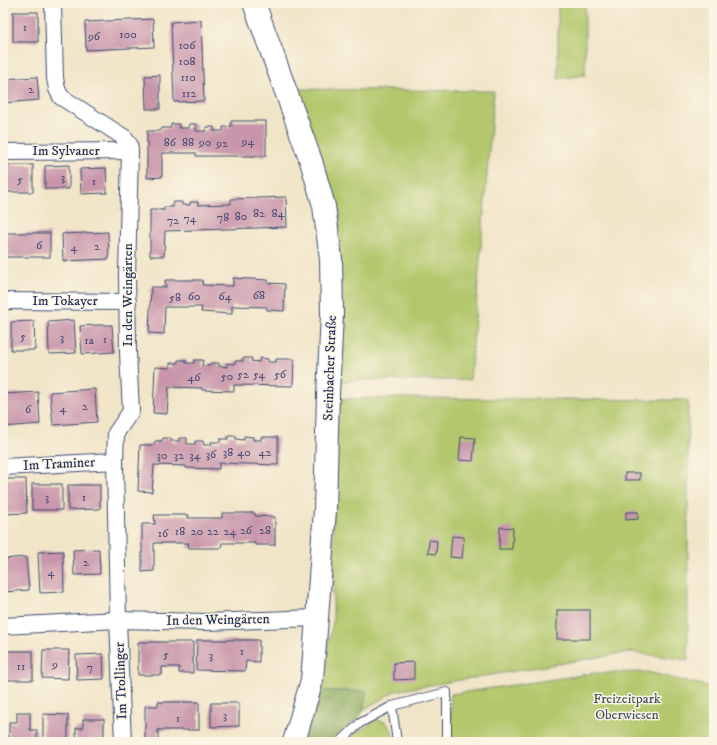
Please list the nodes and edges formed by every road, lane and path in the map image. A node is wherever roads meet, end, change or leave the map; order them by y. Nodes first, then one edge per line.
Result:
1 (54, 3) edge
2 (254, 3) edge
3 (130, 151) junction
4 (3, 152) edge
5 (3, 301) edge
6 (128, 302) junction
7 (115, 461) junction
8 (3, 467) edge
9 (318, 618) junction
10 (118, 620) junction
11 (3, 626) edge
12 (392, 706) junction
13 (123, 742) edge
14 (294, 742) edge
15 (340, 742) edge
16 (396, 742) edge
17 (447, 742) edge

1 - 3 street
2 - 9 main road, Steinbacher Straße
3 - 4 street, Im Sylvaner
3 - 6 street, In den Weingärten
5 - 6 street, Im Tokayer
6 - 7 street, In den Weingärten
7 - 8 street, Im Traminer
7 - 10 street, In den Weingärten
9 - 10 street, In den Weingärten
9 - 14 main road, Steinbacher Straße
10 - 11 street, In den Weingärten
10 - 13 street, Im Trollinger
12 - 15 lane
12 - 16 lane
12 - 17 lane

